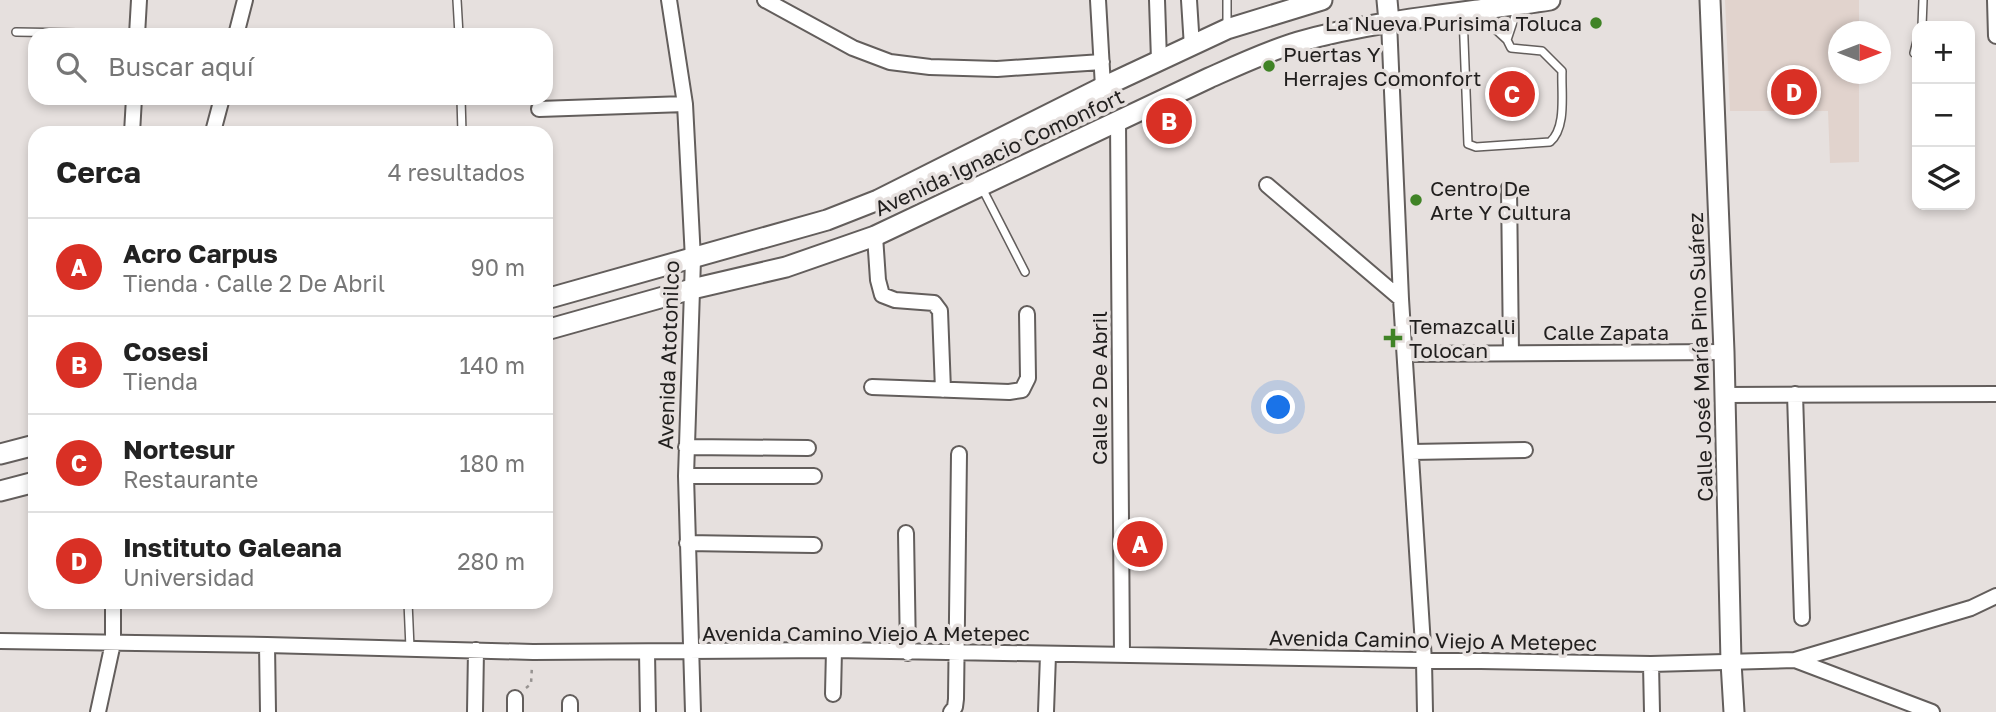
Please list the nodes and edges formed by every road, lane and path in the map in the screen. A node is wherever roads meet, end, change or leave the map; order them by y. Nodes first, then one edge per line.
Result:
1 (139, 0) edge
2 (245, 0) edge
3 (457, 0) edge
4 (669, 0) edge
5 (765, 0) edge
6 (1098, 0) edge
7 (1157, 0) edge
8 (1189, 0) edge
9 (1227, 0) edge
10 (1322, 0) edge
11 (1387, 0) edge
12 (1550, 0) edge
13 (1710, 0) edge
14 (1923, 0) edge
15 (1995, 0) edge
16 (1519, 5) junction
17 (1469, 12) junction
18 (1922, 21) edge
19 (1389, 22) junction
20 (137, 28) edge
21 (238, 28) edge
22 (459, 28) edge
23 (1227, 29) junction
24 (16, 32) dead end
25 (28, 32) edge
26 (1996, 36) edge
27 (1507, 40) junction
28 (1192, 47) junction
29 (1160, 60) junction
30 (1102, 62) junction
31 (1104, 87) junction
32 (685, 104) junction
33 (134, 105) edge
34 (220, 105) edge
35 (461, 105) edge
36 (538, 108) dead end
37 (1118, 121) junction
38 (132, 126) edge
39 (215, 126) edge
40 (462, 126) edge
41 (1267, 185) dead end
42 (981, 186) junction
43 (1509, 188) dead end
44 (875, 236) junction
45 (693, 259) junction
46 (1025, 272) dead end
47 (692, 289) junction
48 (553, 297) edge
49 (1402, 299) junction
50 (1027, 314) dead end
51 (553, 328) edge
52 (1724, 352) junction
53 (1511, 353) junction
54 (1405, 354) junction
55 (872, 387) dead end
56 (943, 390) junction
57 (1795, 394) junction
58 (1996, 394) edge
59 (1724, 395) junction
60 (28, 447) edge
61 (686, 447) junction
62 (808, 448) dead end
63 (1525, 450) dead end
64 (1411, 452) junction
65 (0, 454) edge
66 (959, 454) dead end
67 (686, 476) junction
68 (814, 476) dead end
69 (28, 484) edge
70 (0, 491) edge
71 (906, 533) dead end
72 (687, 542) junction
73 (814, 545) dead end
74 (1996, 597) edge
75 (113, 609) edge
76 (408, 609) edge
77 (1802, 618) dead end
78 (0, 641) edge
79 (113, 643) junction
80 (267, 645) junction
81 (410, 648) junction
82 (476, 650) junction
83 (834, 650) junction
84 (533, 652) junction
85 (647, 652) junction
86 (692, 653) junction
87 (908, 653) junction
88 (955, 653) junction
89 (1048, 655) junction
90 (1122, 656) junction
91 (1795, 660) junction
92 (1424, 661) junction
93 (1731, 662) junction
94 (1651, 664) junction
95 (531, 684) dead end
96 (833, 694) dead end
97 (98, 712) edge
98 (268, 712) edge
99 (475, 712) edge
100 (648, 712) edge
101 (693, 712) edge
102 (951, 712) edge
103 (1046, 712) edge
104 (1425, 712) edge
105 (1652, 712) edge
106 (1734, 712) edge
107 (1932, 712) edge

1 - 20 street
2 - 21 street
3 - 22 lane
4 - 32 street, Avenida Atotonilco
5 - 30 street
6 - 30 street
7 - 29 street
8 - 28 street
9 - 23 lane
10 - 23 main road, Avenida Ignacio Comonfort
11 - 19 main road
12 - 16 main road, Avenida Ignacio Comonfort
13 - 52 main road, Calle José María Pino Suárez
14 - 18 lane
15 - 26 street
16 - 17 main road, Avenida Ignacio Comonfort
16 - 27 lane
17 - 19 main road, Avenida Ignacio Comonfort
17 - 27 lane
17 - 27 lane
19 - 37 main road, Avenida Ignacio Comonfort
19 - 49 street
23 - 28 main road, Avenida Ignacio Comonfort
24 - 25 lane
28 - 29 main road, Avenida Ignacio Comonfort
29 - 31 main road, Avenida Ignacio Comonfort
30 - 31 street
31 - 45 main road, Avenida Ignacio Comonfort
32 - 36 street
32 - 45 street, Avenida Atotonilco
33 - 38 street
34 - 39 street
35 - 40 lane
37 - 42 main road, Avenida Ignacio Comonfort
37 - 90 street, Calle 2 De Abril
41 - 49 street
42 - 44 main road, Avenida Ignacio Comonfort
42 - 46 lane
43 - 53 street
44 - 47 main road, Avenida Ignacio Comonfort
44 - 56 street
45 - 47 street, Avenida Atotonilco
45 - 48 main road, Avenida Ignacio Comonfort
47 - 51 main road, Avenida Ignacio Comonfort
47 - 61 street, Avenida Atotonilco
49 - 54 street
50 - 56 street
52 - 53 street, Calle Zapata
52 - 59 main road, Calle José María Pino Suárez
53 - 54 street, Calle Zapata
54 - 64 street
55 - 56 street
57 - 58 street
57 - 59 street
57 - 77 street
59 - 93 main road, Calle José María Pino Suárez
60 - 65 main road
61 - 62 street
61 - 67 street, Avenida Atotonilco
63 - 64 street
64 - 92 street
66 - 88 street
67 - 68 street
67 - 72 street, Avenida Atotonilco
69 - 70 main road
71 - 87 street
72 - 73 street
72 - 86 street, Avenida Atotonilco
74 - 91 street
75 - 79 street
76 - 81 lane
78 - 79 street, Avenida Camino Viejo A Metepec
79 - 80 street, Avenida Camino Viejo A Metepec
79 - 97 street
80 - 81 street, Avenida Camino Viejo A Metepec
80 - 98 street
81 - 82 street, Avenida Camino Viejo A Metepec
82 - 84 street, Avenida Camino Viejo A Metepec
82 - 99 street
83 - 86 street, Avenida Camino Viejo A Metepec
83 - 87 street, Avenida Camino Viejo A Metepec
83 - 96 street
84 - 85 street, Avenida Camino Viejo A Metepec
84 - 95 path
85 - 86 street, Avenida Camino Viejo A Metepec
85 - 100 street
86 - 101 street, Avenida Atotonilco
87 - 88 street, Avenida Camino Viejo A Metepec
88 - 89 street, Avenida Camino Viejo A Metepec
88 - 102 street
89 - 90 street, Avenida Camino Viejo A Metepec
89 - 103 street
90 - 92 street, Avenida Camino Viejo A Metepec
91 - 93 street, Avenida Camino Viejo A Metepec
91 - 107 street
92 - 94 street, Avenida Camino Viejo A Metepec
92 - 104 street
93 - 94 street, Avenida Camino Viejo A Metepec
93 - 106 main road, Calle José María Pino Suárez
94 - 105 street

